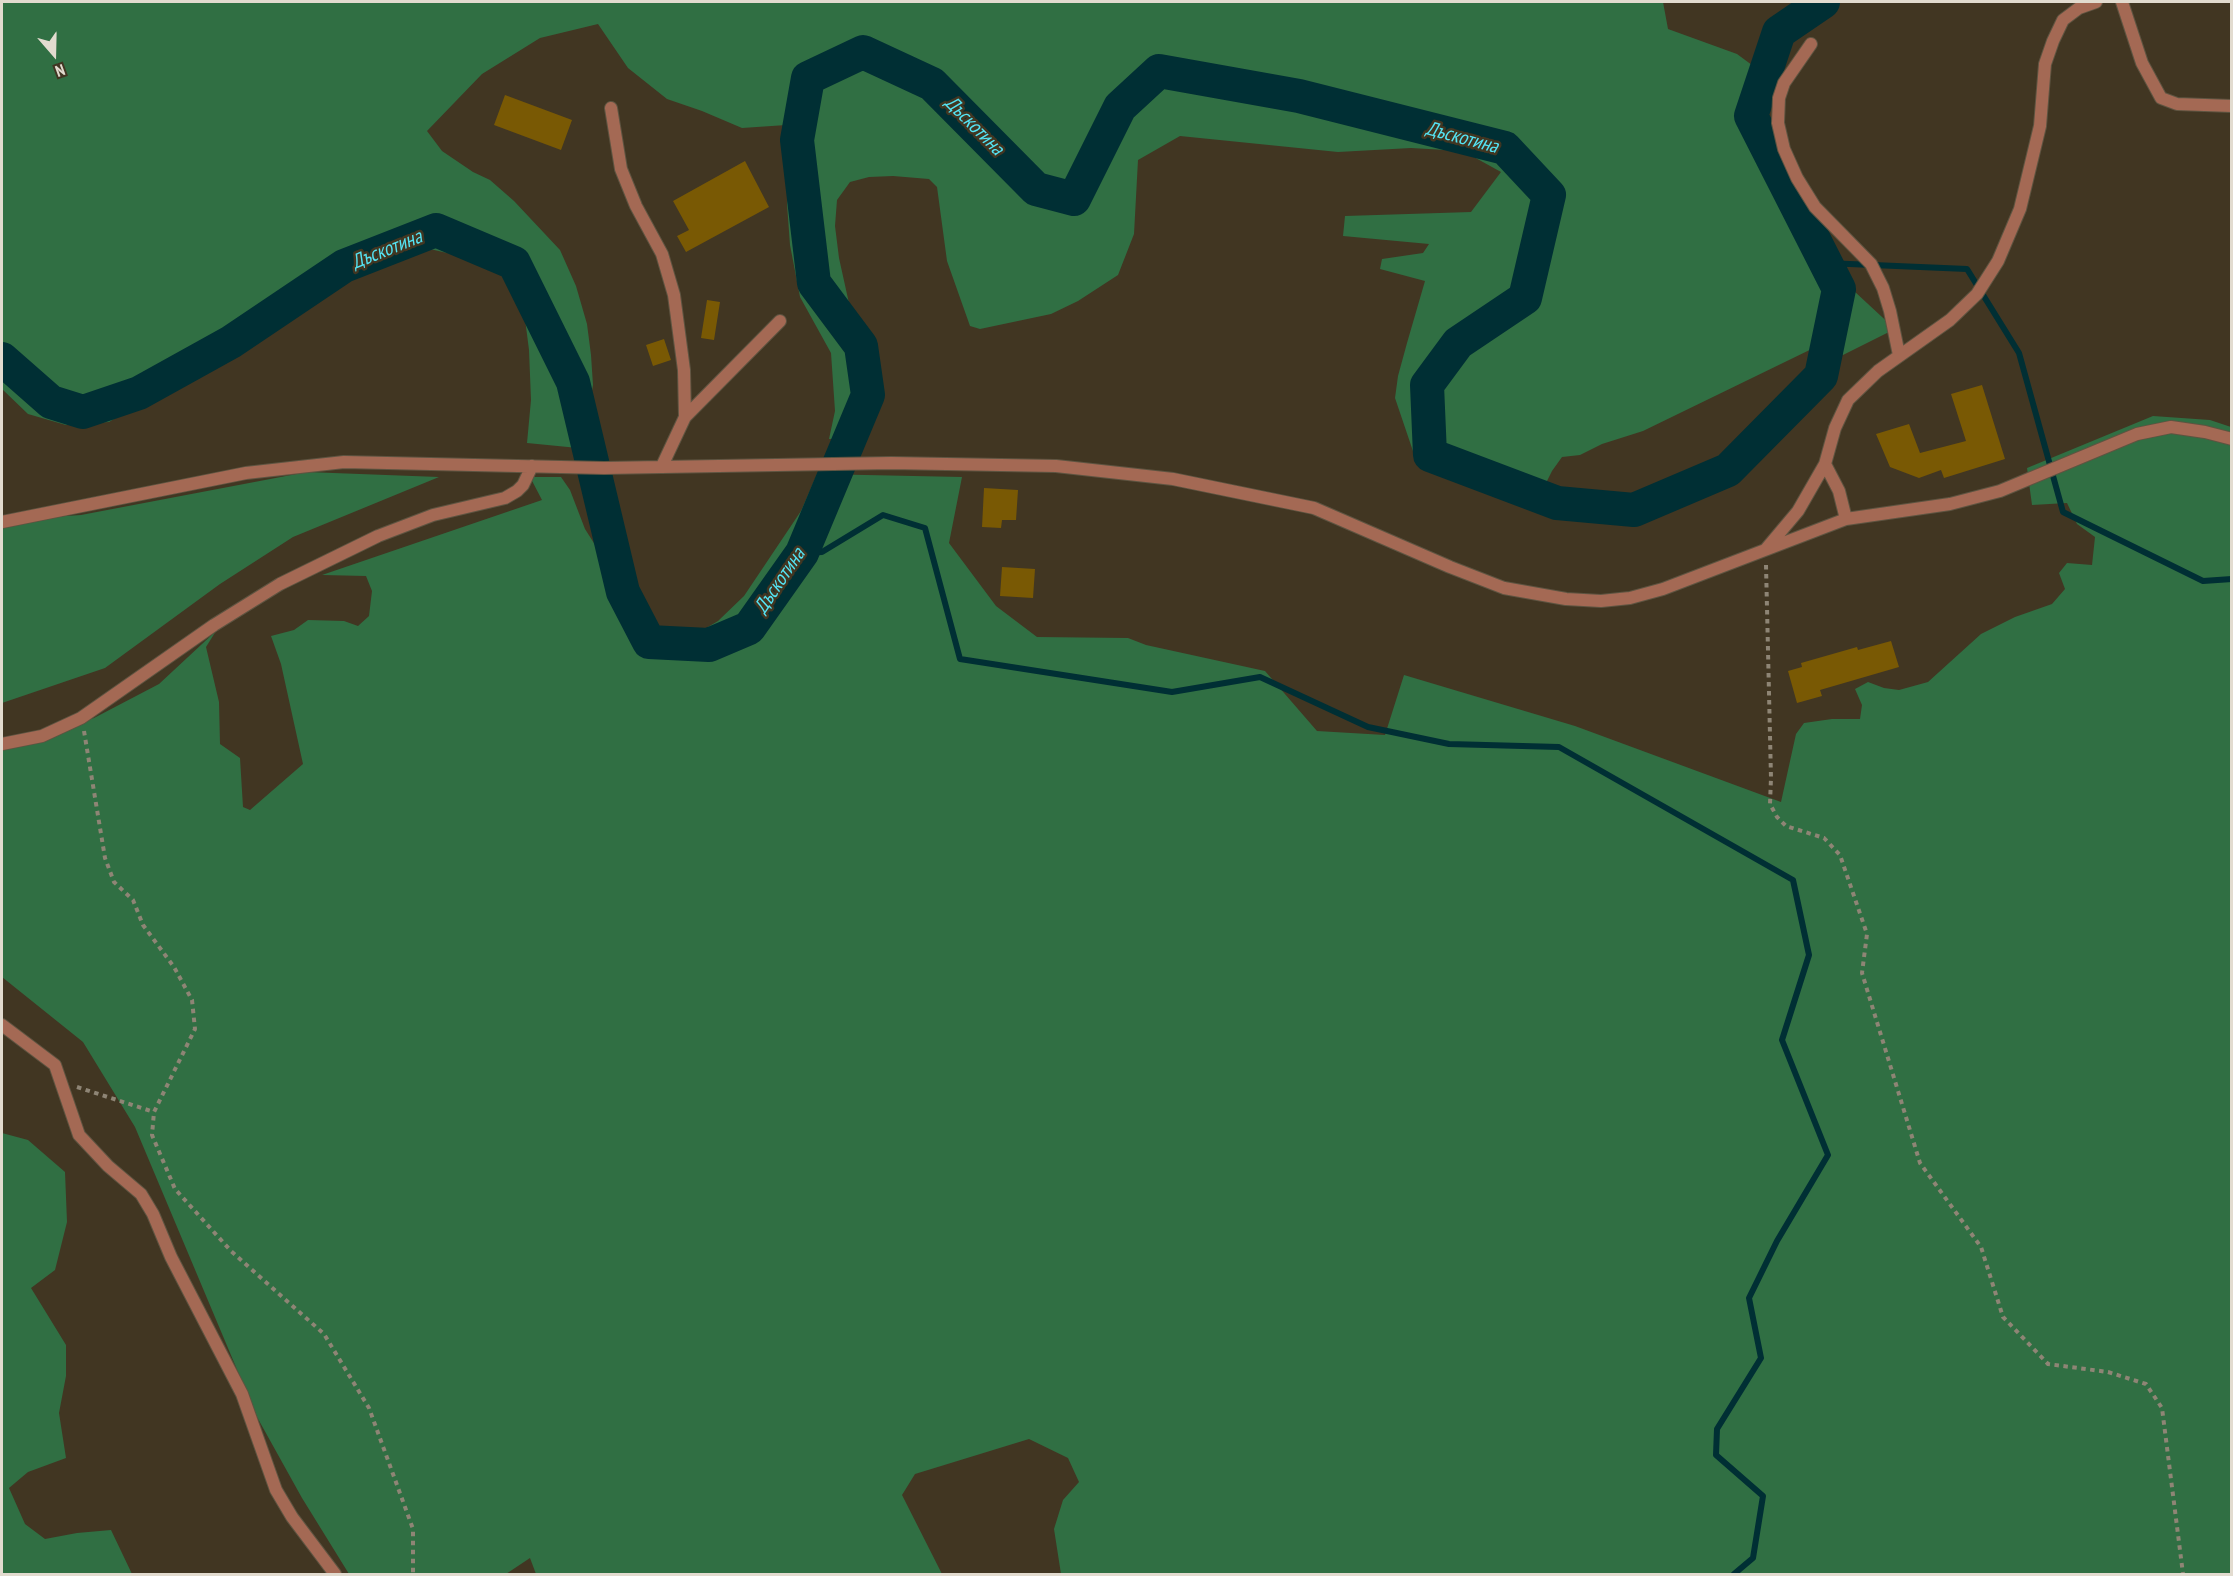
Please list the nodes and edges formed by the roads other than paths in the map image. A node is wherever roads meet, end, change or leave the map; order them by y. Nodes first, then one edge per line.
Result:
1 (2096, 2) edge
2 (2122, 2) edge
3 (1810, 44) dead end
4 (2232, 106) edge
5 (611, 108) dead end
6 (780, 321) dead end
7 (1899, 356) junction
8 (685, 417) junction
9 (2232, 439) edge
10 (1825, 464) junction
11 (532, 466) junction
12 (662, 466) junction
13 (1846, 519) junction
14 (2, 522) edge
15 (1766, 550) junction
16 (2, 744) edge
17 (2, 1025) edge
18 (335, 1575) edge

1 - 7 street
2 - 4 street
3 - 7 street
5 - 8 street
6 - 8 street
7 - 10 street
8 - 12 street
9 - 13 street
10 - 13 street
10 - 15 street
11 - 12 street
11 - 14 street
11 - 16 street
12 - 15 street
13 - 15 street
17 - 18 street

